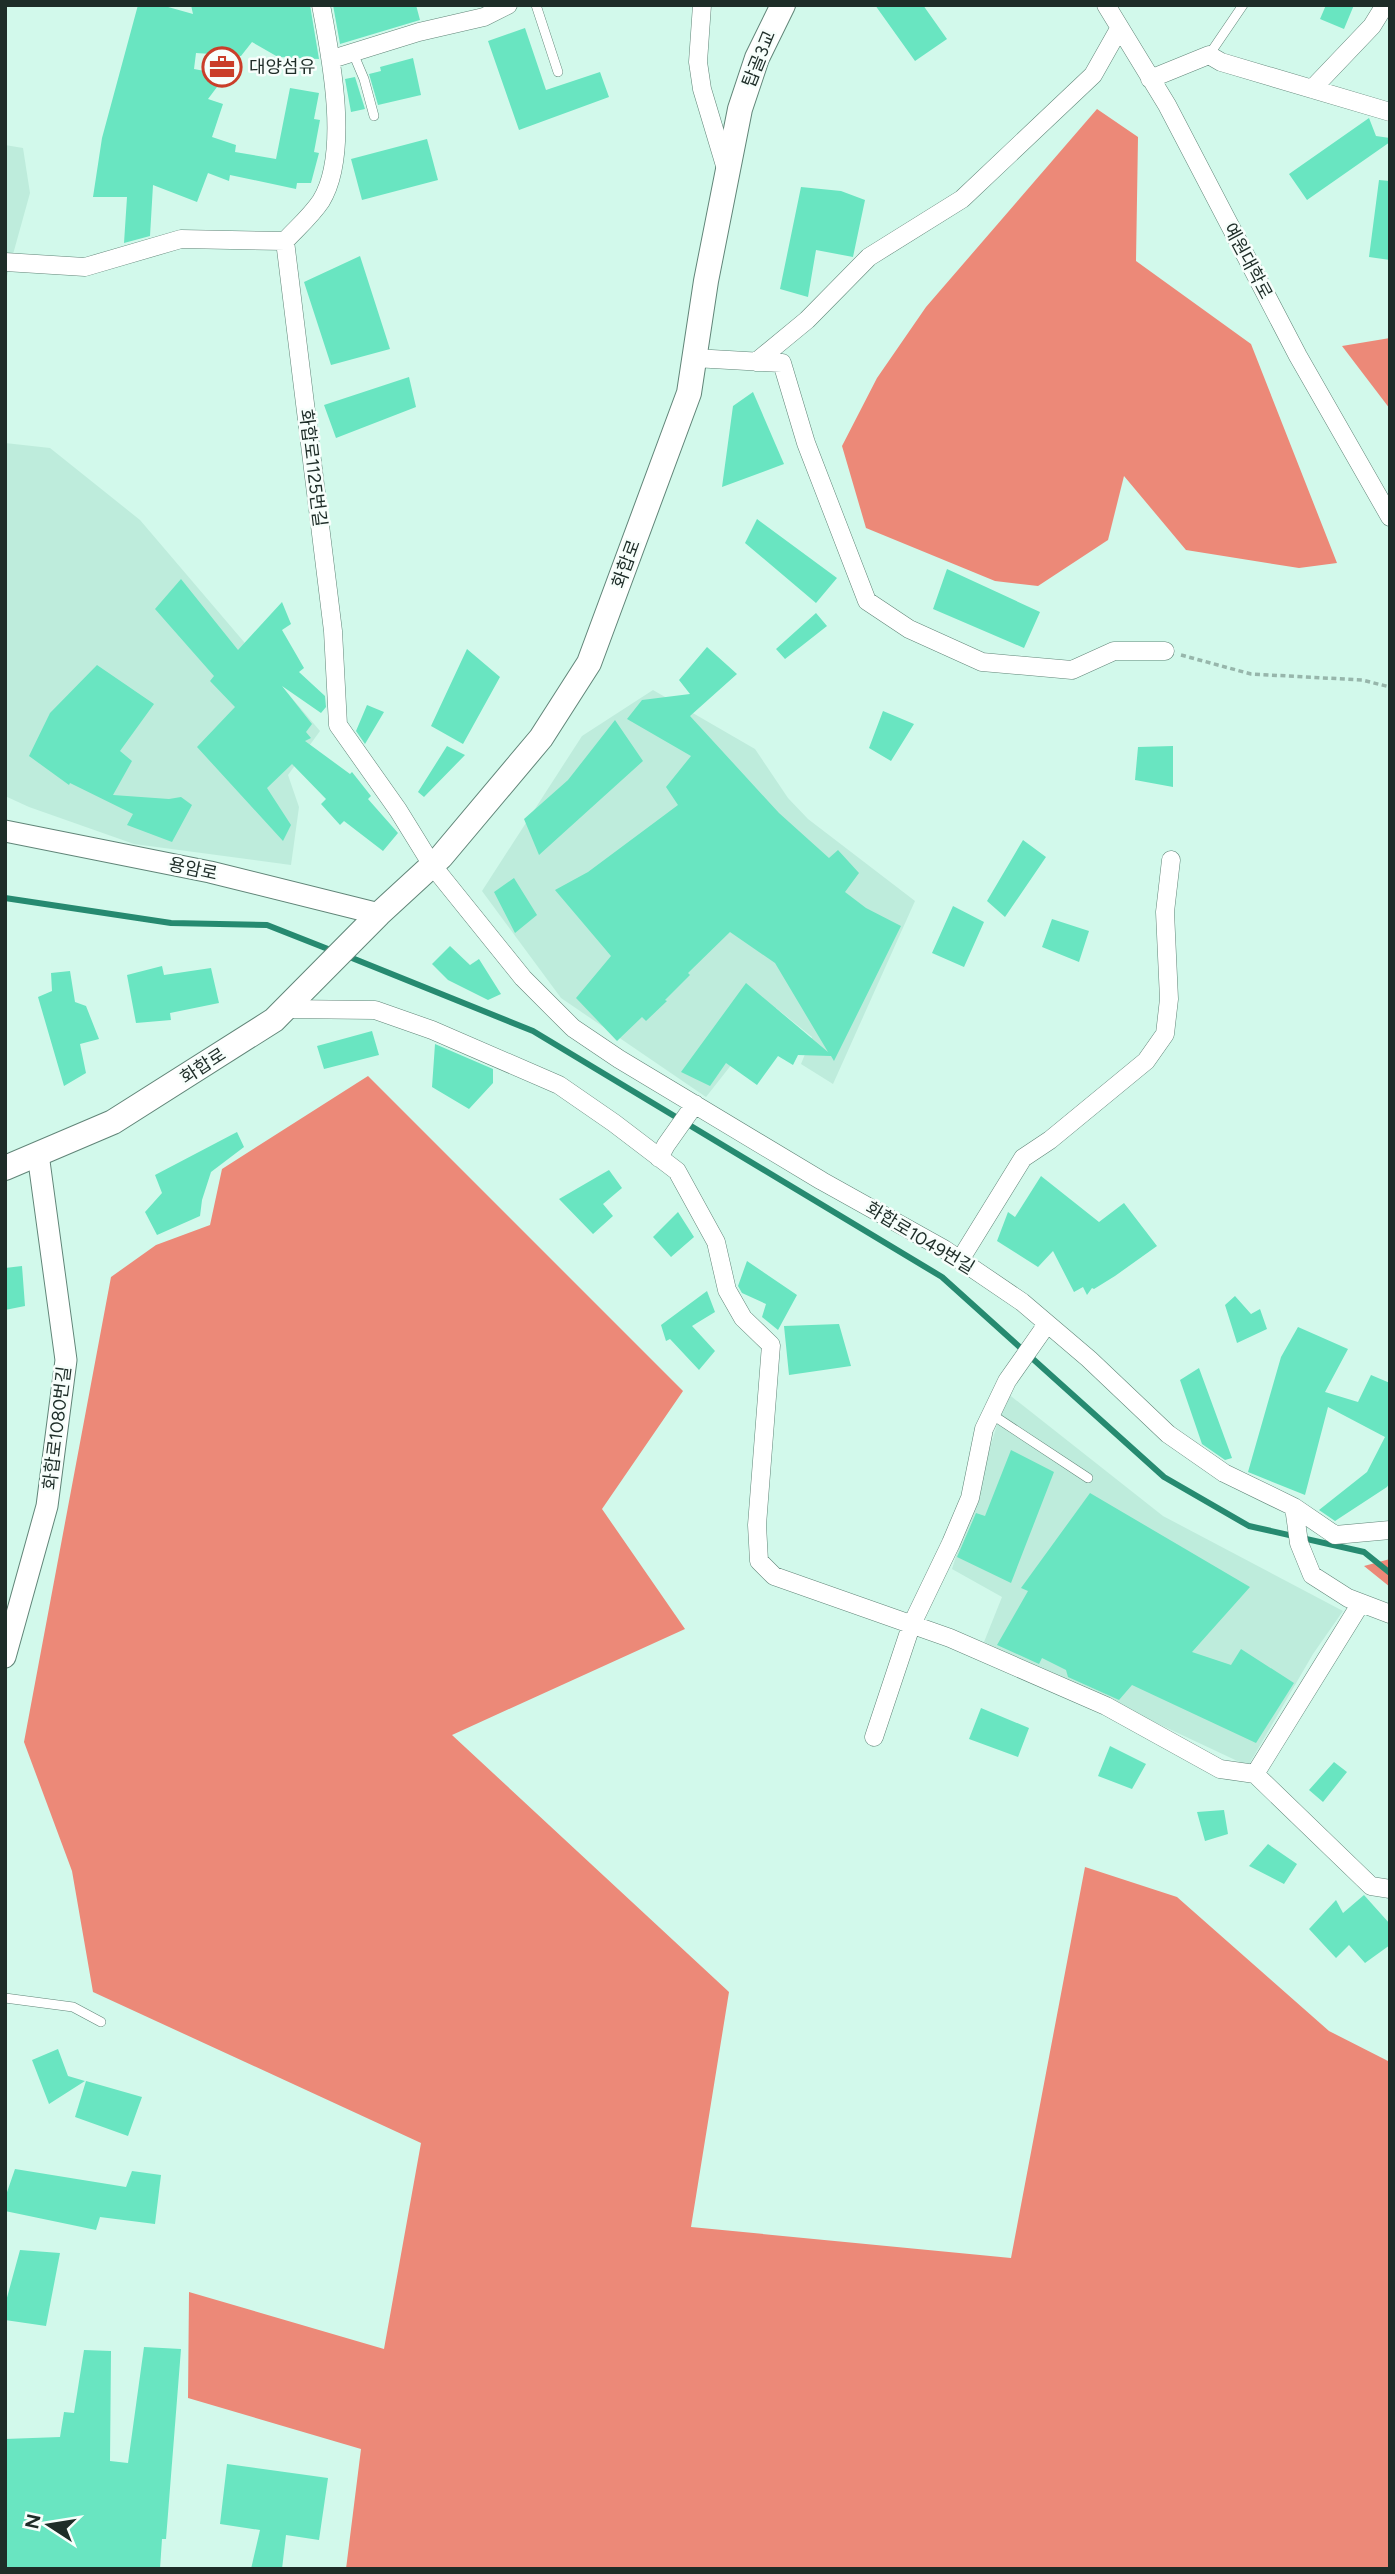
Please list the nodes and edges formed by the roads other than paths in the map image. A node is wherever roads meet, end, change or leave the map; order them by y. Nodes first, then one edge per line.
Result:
1 (321, 5) edge
2 (508, 5) edge
3 (536, 5) edge
4 (702, 5) edge
5 (1106, 5) edge
6 (1243, 5) edge
7 (1385, 5) edge
8 (782, 7) edge
9 (1119, 29) junction
10 (353, 53) junction
11 (1209, 55) junction
12 (332, 60) junction
13 (558, 72) dead end
14 (1150, 79) junction
15 (1312, 89) junction
16 (740, 109) joint
17 (1390, 112) edge
18 (374, 116) dead end
19 (727, 173) junction
20 (285, 241) junction
21 (5, 262) edge
22 (694, 358) junction
23 (756, 362) junction
24 (1390, 517) edge
25 (1165, 651) road end
26 (5, 831) edge
27 (1171, 860) dead end
28 (432, 865) junction
29 (379, 914) junction
30 (285, 1009) junction
31 (694, 1107) junction
32 (663, 1151) junction
33 (38, 1154) junction
34 (5, 1168) edge
35 (960, 1260) junction
36 (1047, 1324) junction
37 (991, 1414) junction
38 (1088, 1478) dead end
39 (1295, 1515) junction
40 (1390, 1530) edge
41 (1361, 1603) junction
42 (1390, 1614) edge
43 (911, 1626) junction
44 (5, 1657) edge
45 (874, 1737) dead end
46 (1255, 1774) junction
47 (1390, 1889) edge
48 (5, 1998) edge
49 (101, 2022) dead end

1 - 12 street
2 - 10 street
3 - 13 lane
4 - 19 street
5 - 9 street, 예원대학로
6 - 11 lane
7 - 15 street
8 - 16 main road, 탑골3교
9 - 14 street, 예원대학로
9 - 23 street
10 - 12 street
10 - 18 lane
11 - 14 street
11 - 15 street
12 - 20 street
14 - 24 street, 예원대학로
15 - 17 street
16 - 19 main road, 화합로
19 - 22 main road, 화합로
20 - 21 street
20 - 28 street, 화합로1125번길
22 - 23 street
22 - 28 main road, 화합로
23 - 25 street
26 - 29 street, 용암로
27 - 35 street
28 - 29 main road, 화합로
28 - 31 street, 화합로1049번길
29 - 30 main road, 화합로
30 - 32 street
30 - 33 main road, 화합로
31 - 32 street
31 - 35 street, 화합로1049번길
32 - 43 street
33 - 34 main road
33 - 44 street, 화합로1080번길
35 - 36 street, 화합로1049번길
36 - 37 street
36 - 39 street, 화합로1049번길
37 - 38 lane
37 - 43 street
39 - 40 street, 화합로1049번길
39 - 41 street
41 - 42 street
41 - 46 street
43 - 45 street
43 - 46 street
46 - 47 street
48 - 49 lane

